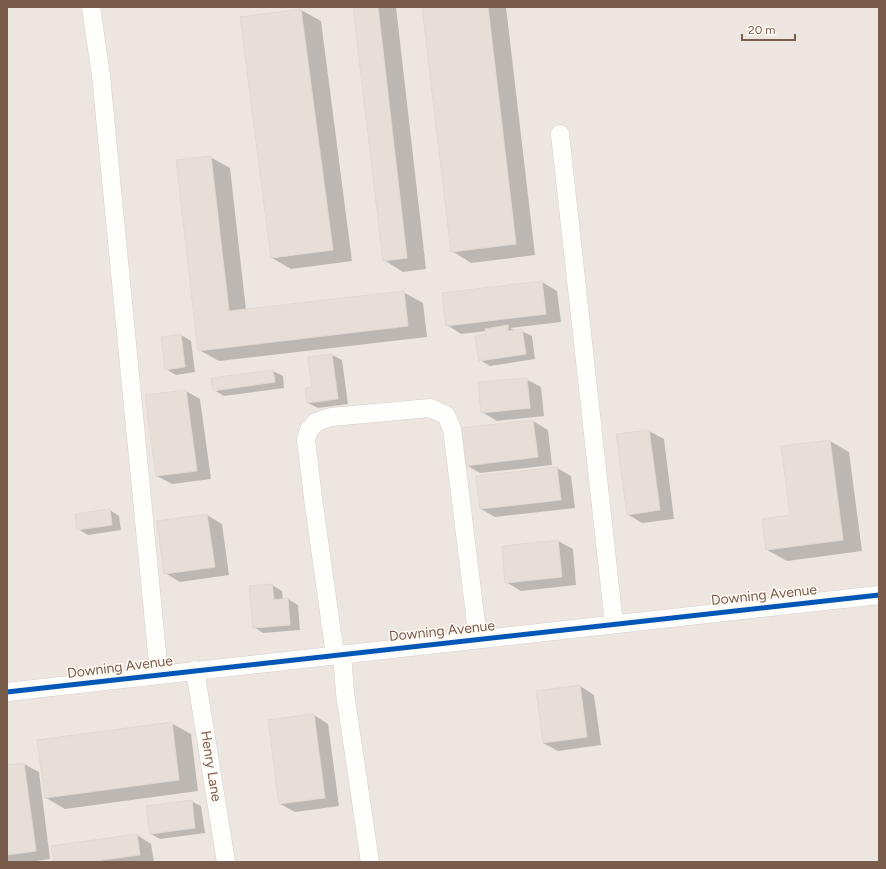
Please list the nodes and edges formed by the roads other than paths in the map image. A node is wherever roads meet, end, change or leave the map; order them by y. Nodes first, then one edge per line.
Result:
1 (91, 7) edge
2 (560, 134) dead end
3 (879, 595) edge
4 (614, 624) junction
5 (478, 639) junction
6 (339, 654) junction
7 (195, 670) junction
8 (159, 674) junction
9 (7, 692) edge
10 (226, 862) edge
11 (370, 862) edge

1 - 8 street
2 - 4 street
3 - 4 street, Downing Avenue
4 - 5 street, Downing Avenue
5 - 6 street, Downing Avenue
5 - 6 street
6 - 7 street, Downing Avenue
6 - 11 street
7 - 8 street, Downing Avenue
7 - 10 street, Henry Lane
8 - 9 street, Downing Avenue

